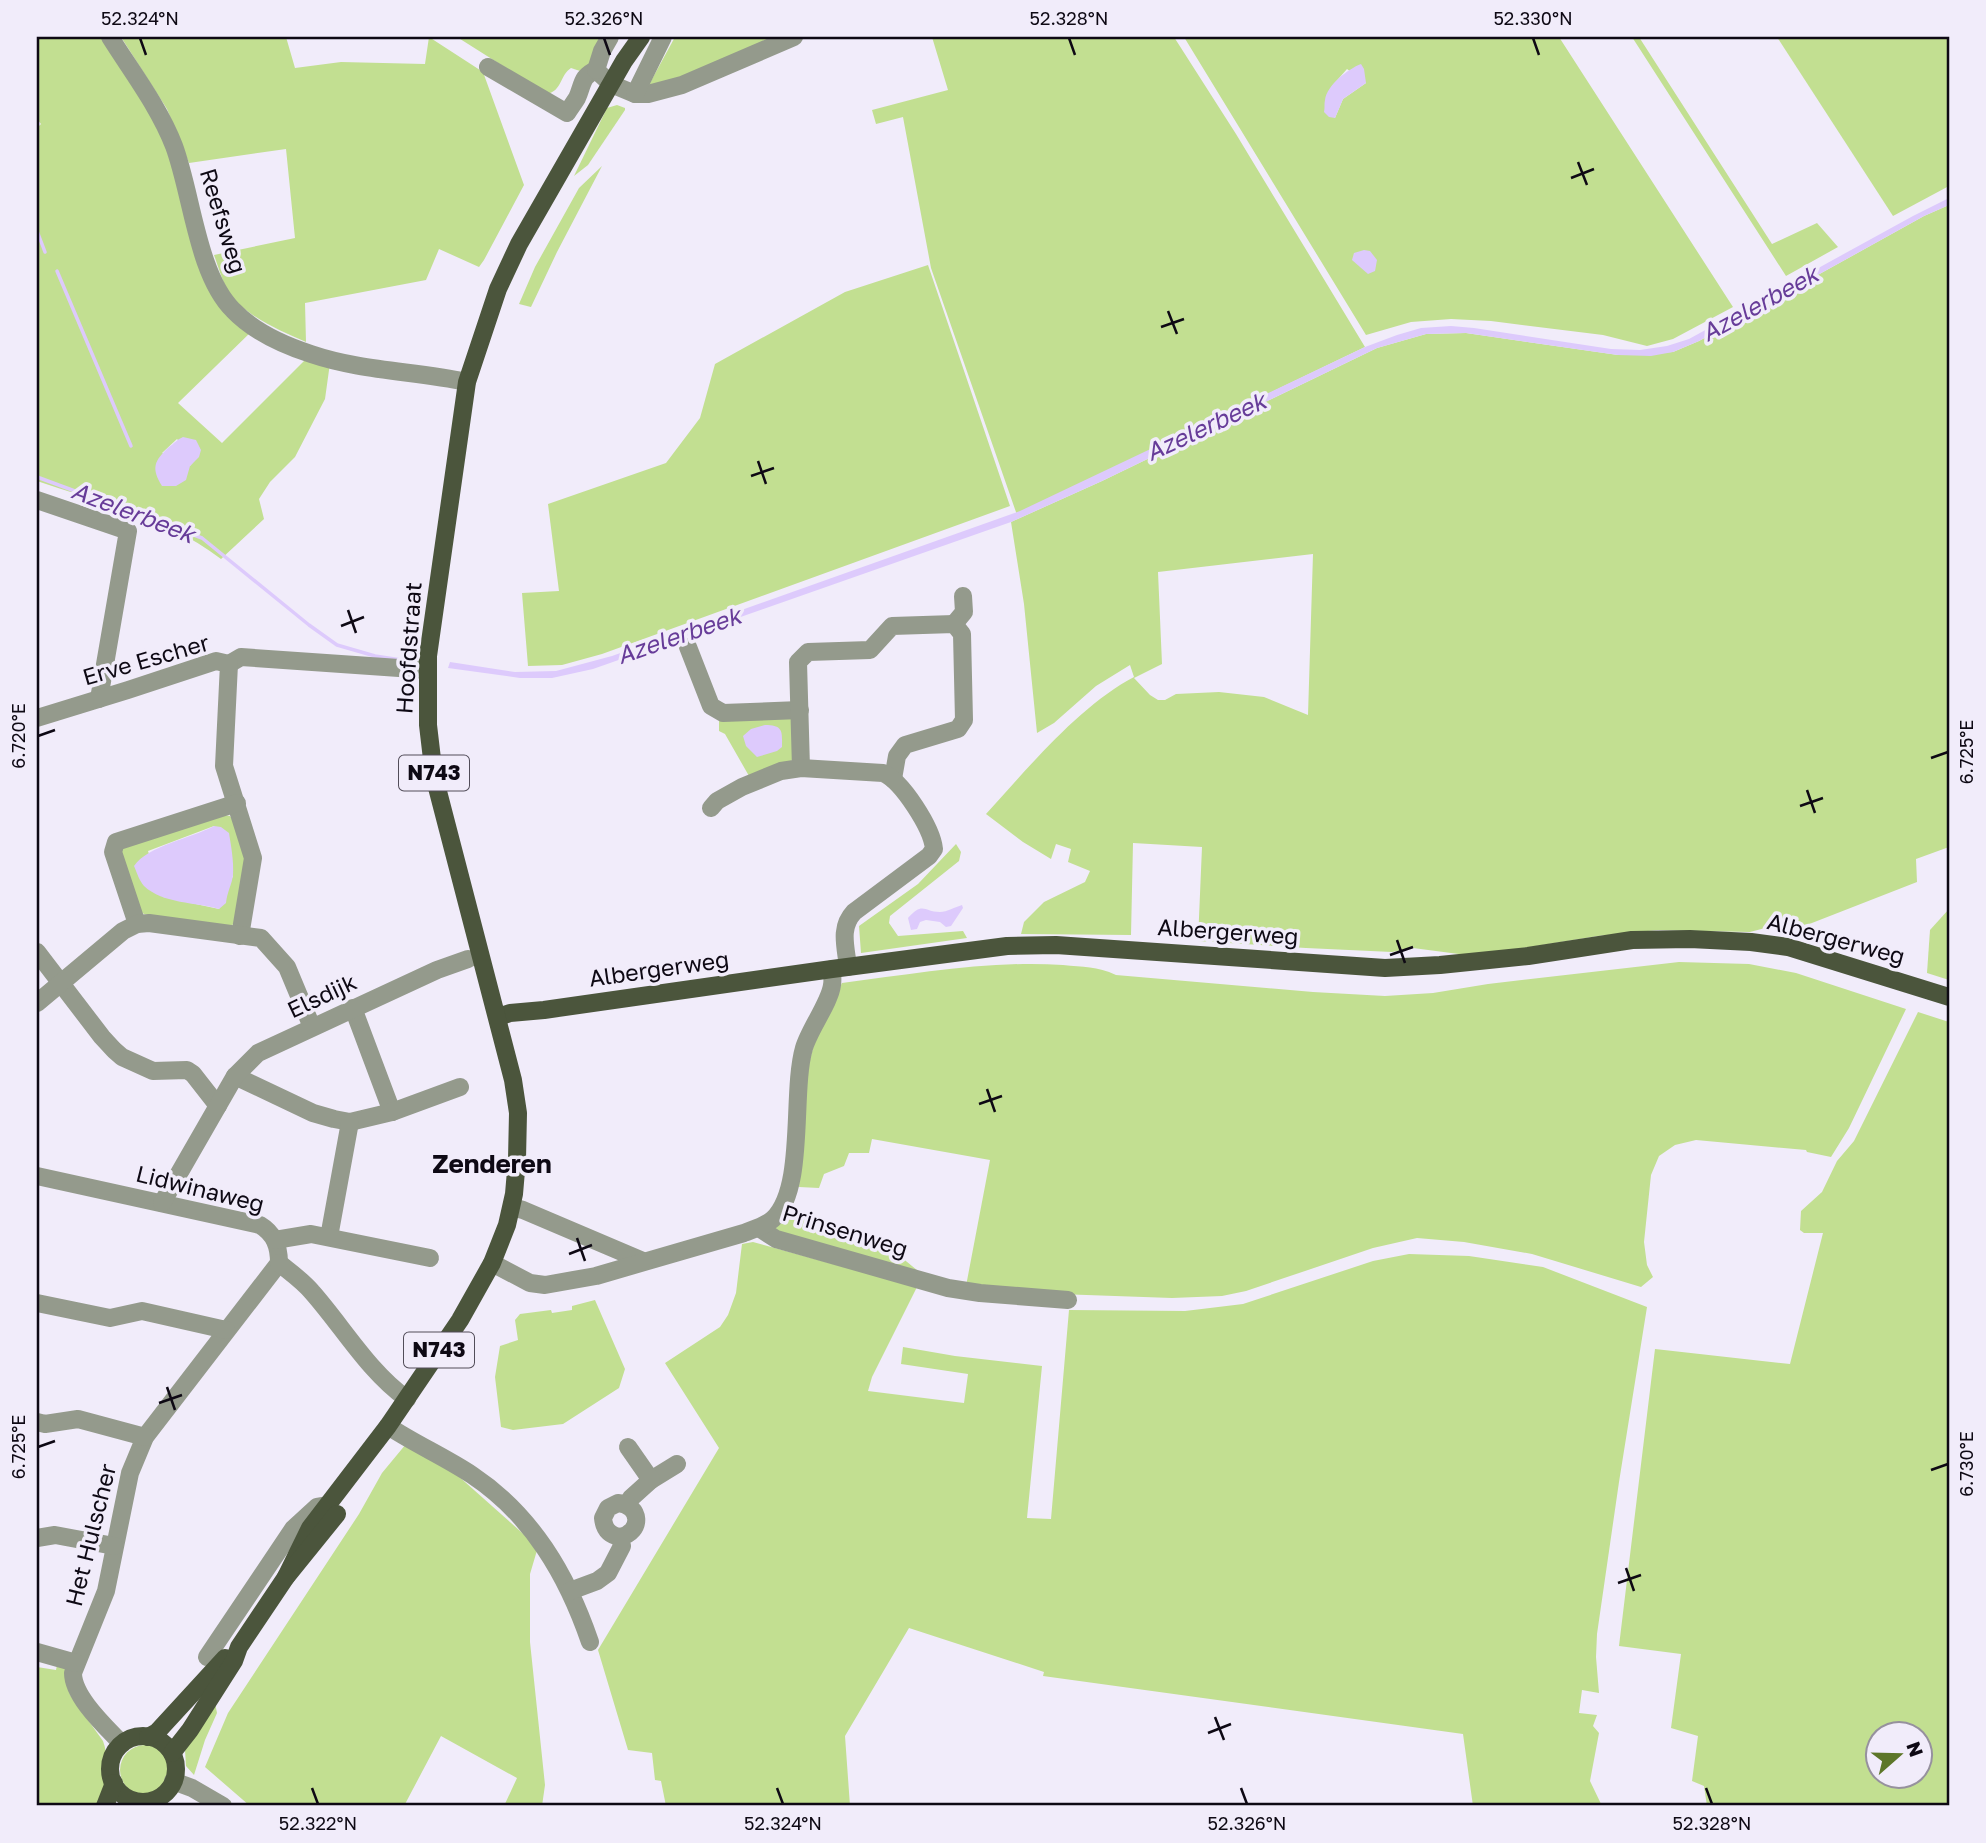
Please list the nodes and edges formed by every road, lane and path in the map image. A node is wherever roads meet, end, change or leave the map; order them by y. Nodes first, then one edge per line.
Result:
1 (110, 37) edge
2 (610, 37) edge
3 (633, 37) edge
4 (641, 37) edge
5 (663, 37) edge
6 (794, 37) edge
7 (624, 61) junction
8 (488, 67) dead end
9 (596, 70) junction
10 (611, 84) junction
11 (635, 94) junction
12 (467, 382) junction
13 (37, 500) edge
14 (963, 596) dead end
15 (954, 624) junction
16 (688, 647) dead end
17 (229, 664) junction
18 (428, 670) junction
19 (99, 699) junction
20 (800, 710) junction
21 (37, 718) edge
22 (801, 768) junction
23 (893, 779) junction
24 (234, 796) junction
25 (711, 808) dead end
26 (137, 924) junction
27 (240, 936) junction
28 (37, 952) edge
29 (468, 959) dead end
30 (840, 968) junction
31 (60, 982) junction
32 (1949, 997) edge
33 (37, 1003) edge
34 (353, 1008) junction
35 (498, 1017) junction
36 (312, 1027) junction
37 (235, 1076) junction
38 (460, 1087) dead end
39 (218, 1106) junction
40 (392, 1112) junction
41 (350, 1122) junction
42 (37, 1176) edge
43 (162, 1203) junction
44 (512, 1206) junction
45 (759, 1228) junction
46 (329, 1237) junction
47 (275, 1240) junction
48 (430, 1258) dead end
49 (643, 1261) junction
50 (279, 1263) junction
51 (492, 1263) junction
52 (1068, 1300) dead end
53 (37, 1303) edge
54 (226, 1330) junction
55 (407, 1399) junction
56 (37, 1422) edge
57 (388, 1426) junction
58 (145, 1437) junction
59 (628, 1447) dead end
60 (369, 1452) junction
61 (677, 1464) dead end
62 (651, 1480) junction
63 (329, 1505) junction
64 (627, 1505) junction
65 (620, 1537) junction
66 (37, 1538) edge
67 (114, 1546) junction
68 (286, 1577) junction
69 (570, 1591) junction
70 (249, 1592) junction
71 (268, 1604) junction
72 (590, 1642) dead end
73 (239, 1647) junction
74 (37, 1652) edge
75 (207, 1657) dead end
76 (76, 1663) junction
77 (148, 1737) junction
78 (122, 1744) junction
79 (172, 1753) junction
80 (173, 1782) junction
81 (114, 1783) junction
82 (139, 1804) edge
83 (105, 1806) edge
84 (223, 1806) edge

1 - 12 street, Reefsweg
2 - 9 street
3 - 7 main road, N743
4 - 7 main road, N743
5 - 11 street
6 - 11 street
7 - 10 main road, N743
8 - 9 street
9 - 10 street
10 - 11 street
10 - 12 main road, Hoofdstraat / N743
12 - 18 main road, Hoofdstraat / N743
13 - 19 street
14 - 15 street
15 - 20 street
15 - 23 street
16 - 20 street
17 - 18 street
17 - 19 street, Erve Escher
17 - 24 street, Erve Escher
18 - 35 main road, Hoofdstraat / N743
19 - 21 street, Erve Escher
20 - 22 street
22 - 23 street
22 - 25 street
23 - 30 street, Prinsenweg
24 - 26 street
24 - 27 street, Erve Escher
26 - 27 street
26 - 31 street
27 - 36 street
28 - 31 street
29 - 34 street, Elsdijk
30 - 32 main road, Albergerweg
30 - 35 main road, Albergerweg
30 - 45 street, Prinsenweg
31 - 33 street
31 - 39 street
34 - 36 street, Elsdijk
34 - 40 street
35 - 44 main road, Hoofdstraat / N743
36 - 37 street, Elsdijk
37 - 39 street, Elsdijk
37 - 41 street
38 - 40 street
39 - 43 street, Elsdijk
40 - 41 street
41 - 46 street
42 - 43 street, Lidwinaweg
43 - 47 street, Lidwinaweg
44 - 49 street
44 - 51 main road, Hoofdstraat / N743
45 - 49 street
45 - 52 street, Prinsenweg
46 - 47 street, Lidwinaweg
46 - 48 street, Lidwinaweg
47 - 50 street
49 - 51 street
50 - 54 street, Het Hulscher
50 - 55 street
51 - 55 main road, Hoofdstraat / N743
53 - 54 street
54 - 58 street, Het Hulscher
55 - 57 main road, Hoofdstraat / N743
56 - 58 street
57 - 60 main road, Hoofdstraat / N743
57 - 69 street
58 - 67 street, Het Hulscher
59 - 62 street
60 - 63 main road, Hoofdstraat / N743
60 - 68 main road, Hoofdstraat / N743
61 - 62 street
62 - 64 street
63 - 68 main road, Hoofdstraat / N743
63 - 70 street, Hoofdstraat
64 - 65 street
64 - 65 street
65 - 69 street
66 - 67 street
67 - 76 street, Het Hulscher
68 - 71 main road, Hoofdstraat / N743
69 - 72 street
70 - 71 street
70 - 75 street, Hoofdstraat
71 - 73 main road, Hoofdstraat / N743
73 - 77 main road, Hoofdstraat / N743
73 - 79 main road, Hoofdstraat / N743
74 - 76 street
76 - 78 street
77 - 78 main road, N743
77 - 79 main road
78 - 81 main road
79 - 80 main road
80 - 82 main road
80 - 84 street
81 - 82 main road
81 - 83 main road

